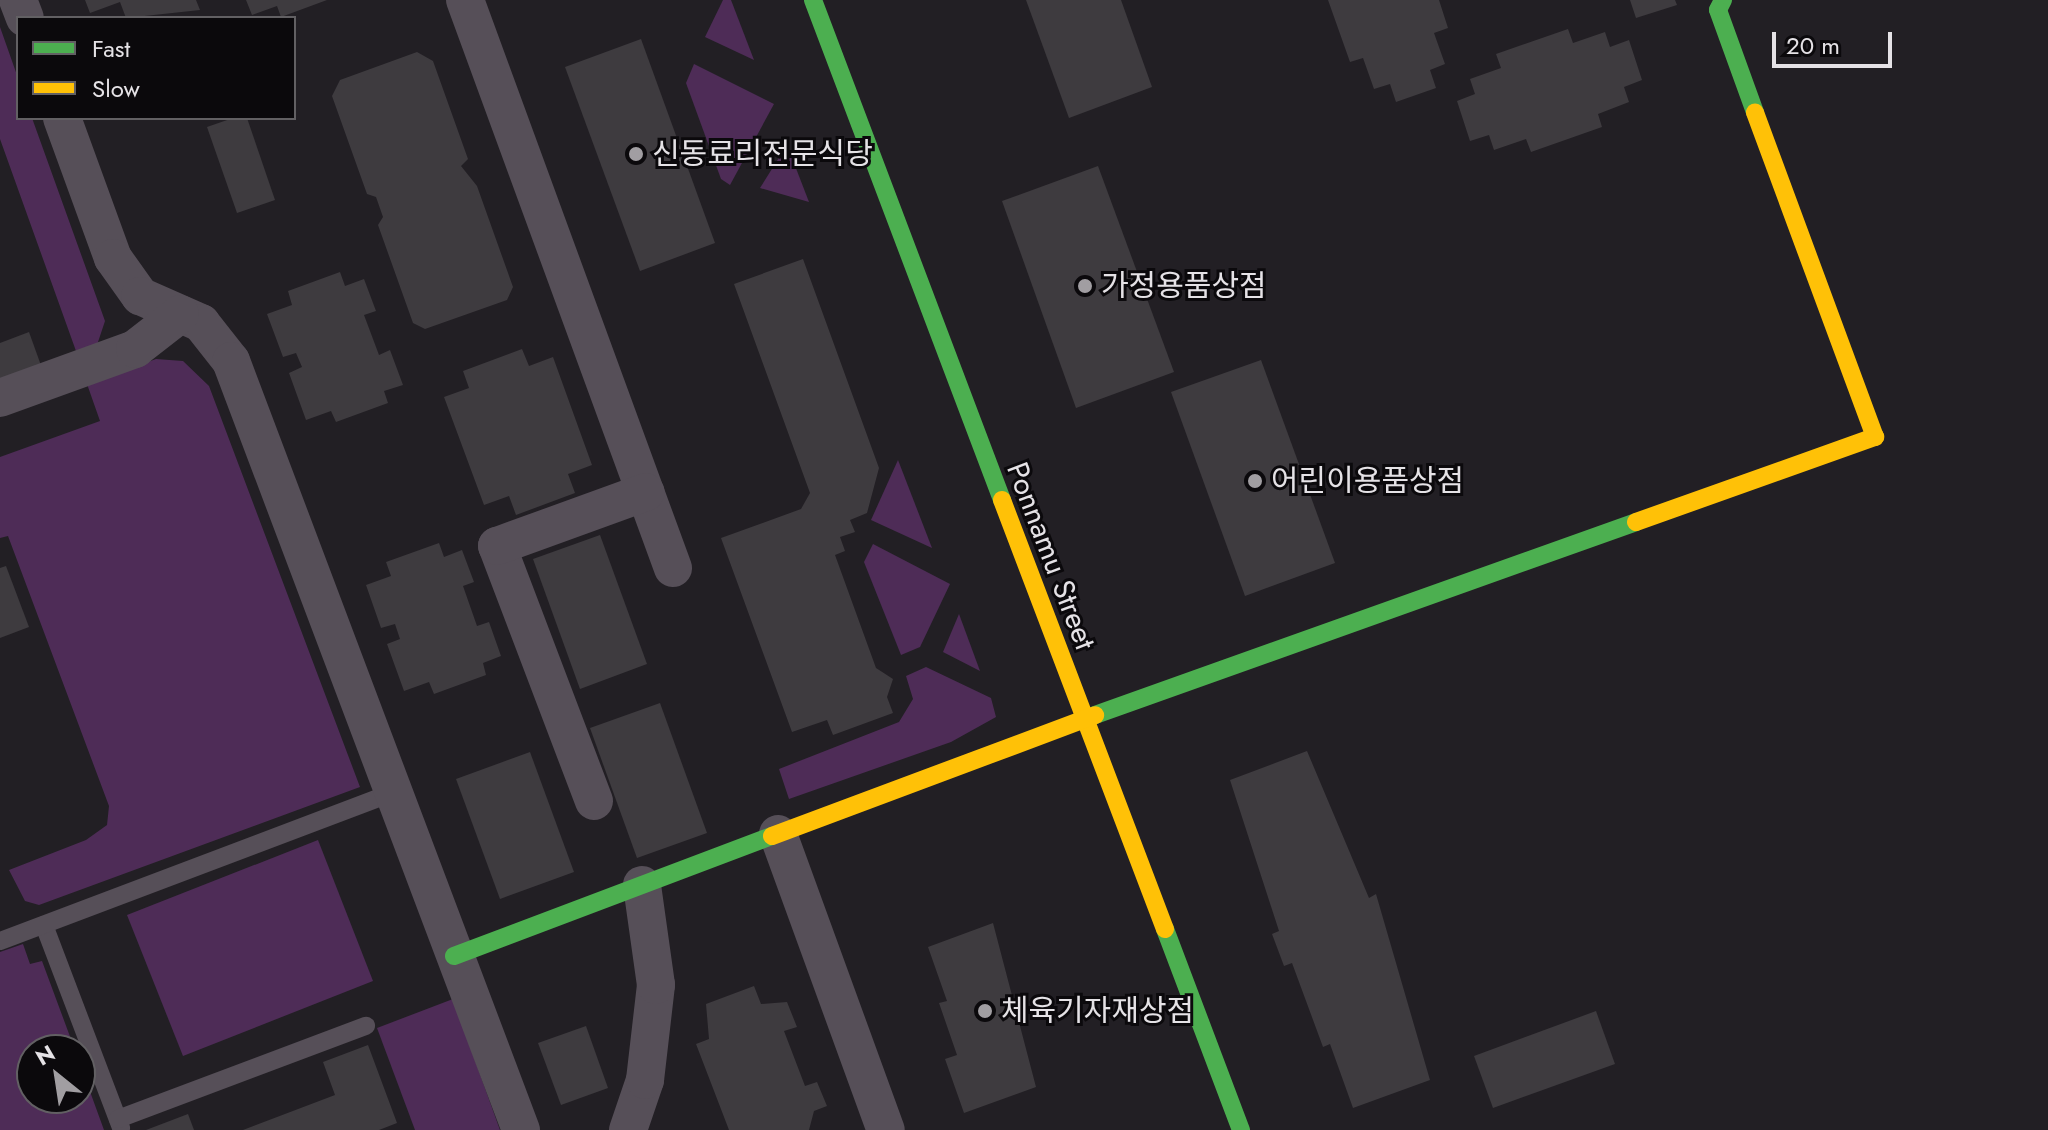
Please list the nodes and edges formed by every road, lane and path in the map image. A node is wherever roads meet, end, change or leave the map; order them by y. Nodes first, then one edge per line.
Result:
1 (465, 0) edge
2 (813, 0) edge
3 (1723, 0) edge
4 (63, 120) edge
5 (180, 314) junction
6 (0, 398) edge
7 (646, 492) junction
8 (673, 568) dead end
9 (1084, 719) junction
10 (391, 793) junction
11 (594, 801) dead end
12 (778, 834) junction
13 (642, 885) junction
14 (44, 925) junction
15 (0, 941) edge
16 (454, 956) junction
17 (366, 1026) dead end
18 (120, 1124) edge
19 (877, 1127) edge
20 (521, 1130) edge
21 (628, 1130) edge
22 (1241, 1130) edge

1 - 7 street
2 - 9 street, Ponnamu Street
3 - 9 street
4 - 5 street
5 - 6 street
5 - 10 street
7 - 8 street
7 - 11 street
9 - 12 street
9 - 22 street, Ponnamu Street
10 - 14 lane
10 - 16 street
12 - 13 street
12 - 19 street
13 - 16 street
13 - 21 street
14 - 15 lane
14 - 18 lane
16 - 20 street
17 - 18 lane

